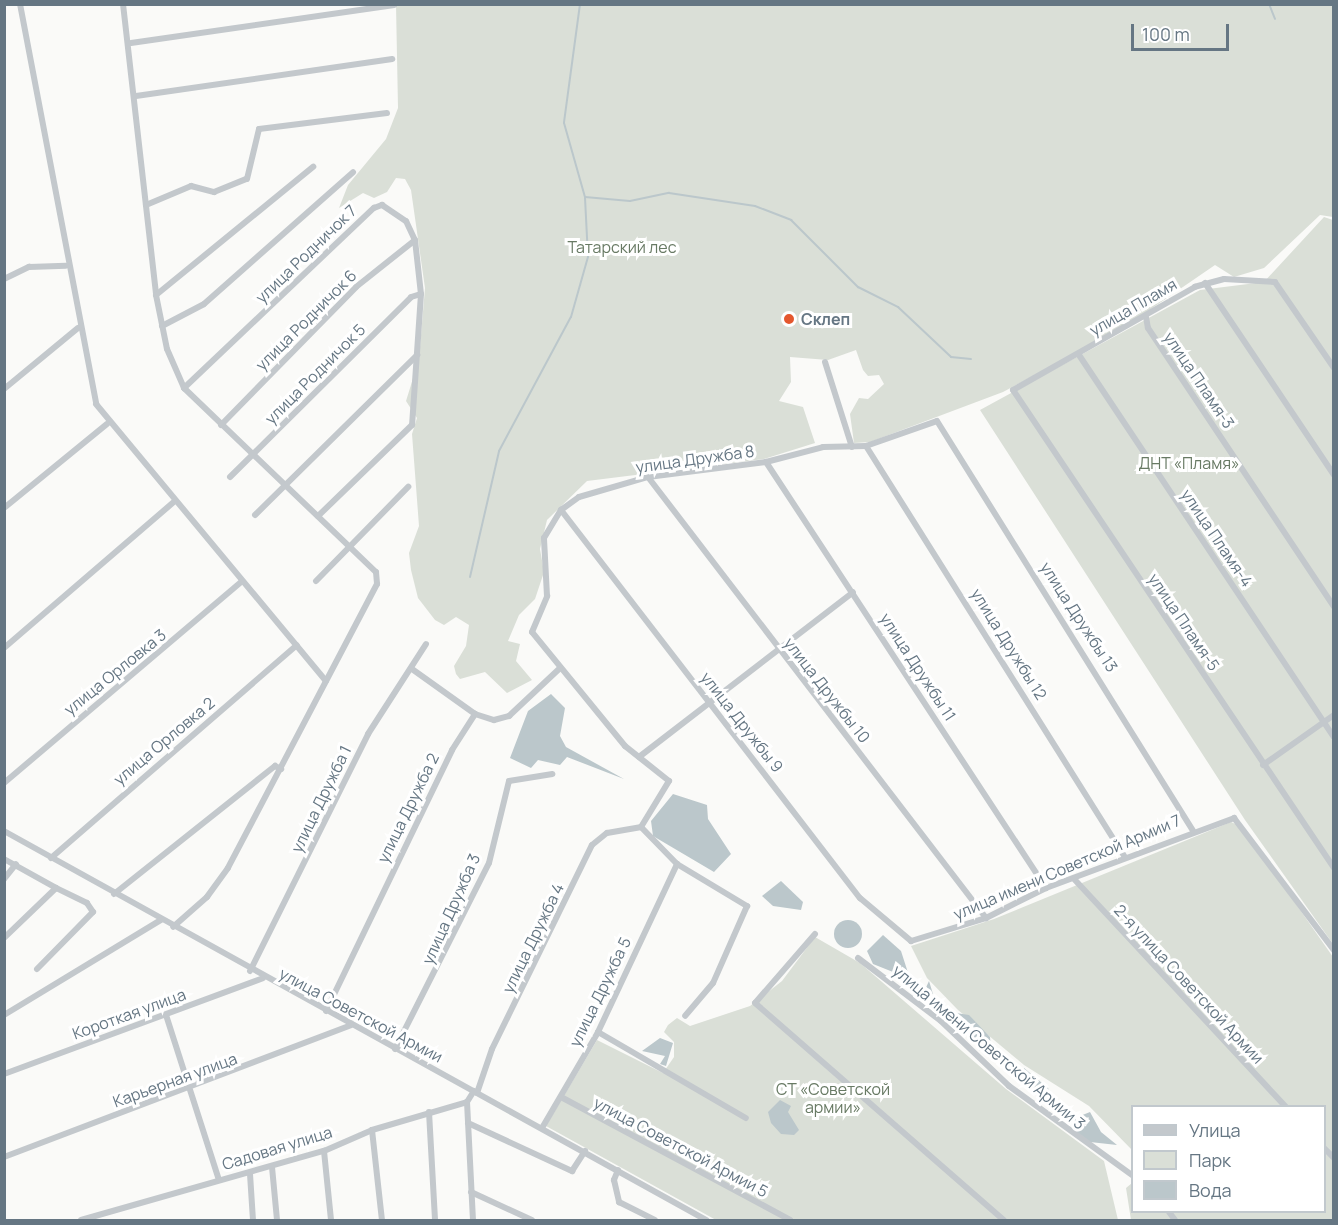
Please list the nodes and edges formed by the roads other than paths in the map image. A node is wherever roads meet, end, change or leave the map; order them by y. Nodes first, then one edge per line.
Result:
1 (20, 4) edge
2 (123, 4) edge
3 (394, 5) edge
4 (131, 43) junction
5 (392, 59) dead end
6 (136, 96) junction
7 (387, 113) dead end
8 (313, 167) dead end
9 (353, 172) dead end
10 (146, 205) junction
11 (415, 240) junction
12 (66, 266) junction
13 (4, 279) edge
14 (1204, 283) junction
15 (421, 294) junction
16 (156, 295) junction
17 (1146, 316) junction
18 (162, 326) junction
19 (78, 328) junction
20 (417, 355) junction
21 (1079, 355) junction
22 (825, 362) dead end
23 (1334, 368) edge
24 (184, 388) junction
25 (4, 389) edge
26 (1013, 390) joint
27 (937, 421) joint
28 (107, 424) junction
29 (221, 425) junction
30 (866, 446) junction
31 (852, 447) junction
32 (253, 455) junction
33 (766, 462) junction
34 (1334, 476) edge
35 (230, 477) dead end
36 (648, 477) junction
37 (285, 485) junction
38 (408, 487) dead end
39 (175, 501) junction
40 (4, 508) edge
41 (561, 510) junction
42 (255, 515) dead end
43 (318, 516) junction
44 (350, 547) junction
45 (242, 581) junction
46 (316, 581) dead end
47 (853, 592) junction
48 (1334, 607) edge
49 (426, 644) dead end
50 (297, 645) junction
51 (4, 648) edge
52 (779, 649) junction
53 (412, 669) junction
54 (559, 669) junction
55 (326, 681) junction
56 (709, 702) junction
57 (475, 714) junction
58 (1334, 715) edge
59 (1323, 722) junction
60 (1334, 737) edge
61 (639, 757) junction
62 (1263, 765) junction
63 (281, 769) junction
64 (552, 774) dead end
65 (4, 783) edge
66 (641, 827) junction
67 (1193, 830) junction
68 (4, 831) edge
69 (1125, 857) junction
70 (51, 858) junction
71 (4, 859) edge
72 (16, 864) junction
73 (677, 864) junction
74 (1334, 868) edge
75 (4, 879) edge
76 (1075, 880) junction
77 (56, 888) junction
78 (1046, 888) junction
79 (114, 894) junction
80 (986, 918) junction
81 (160, 920) junction
82 (173, 927) junction
83 (815, 934) dead end
84 (4, 938) edge
85 (911, 941) joint
86 (1334, 950) edge
87 (858, 958) dead end
88 (37, 969) dead end
89 (250, 971) junction
90 (263, 978) junction
91 (326, 1011) junction
92 (4, 1015) edge
93 (166, 1015) junction
94 (685, 1016) dead end
95 (351, 1025) junction
96 (598, 1032) junction
97 (395, 1049) junction
98 (4, 1074) edge
99 (190, 1089) junction
100 (475, 1092) junction
101 (561, 1097) junction
102 (467, 1102) junction
103 (1283, 1105) edge
104 (429, 1112) junction
105 (746, 1118) dead end
106 (468, 1123) junction
107 (542, 1128) junction
108 (372, 1130) junction
109 (324, 1151) junction
110 (585, 1151) junction
111 (4, 1156) edge
112 (272, 1167) junction
113 (618, 1170) junction
114 (250, 1174) junction
115 (1131, 1174) edge
116 (219, 1180) junction
117 (471, 1192) junction
118 (81, 1221) edge
119 (253, 1221) edge
120 (277, 1221) edge
121 (331, 1221) edge
122 (382, 1221) edge
123 (435, 1221) edge
124 (473, 1221) edge
125 (532, 1221) edge
126 (655, 1221) edge
127 (706, 1221) edge
128 (789, 1221) edge
129 (1004, 1221) edge

1 - 12 street
2 - 4 street
3 - 4 street
4 - 6 street
5 - 6 street
6 - 10 street
7 - 10 street
8 - 16 street
9 - 18 street
10 - 16 street
11 - 15 street
11 - 24 street, улица Родничок 7
11 - 29 street, улица Родничок 6
12 - 13 street
12 - 19 street
14 - 17 street, улица Пламя
14 - 23 street, улица Пламя
14 - 34 street
15 - 20 street
15 - 32 street, улица Родничок 5
16 - 18 street
17 - 21 street, улица Пламя
17 - 48 street, улица Пламя-3
18 - 24 street
19 - 25 street
19 - 28 street
20 - 37 street
20 - 43 street
21 - 26 street, улица Пламя
21 - 59 street, улица Пламя-4
22 - 31 street
24 - 29 street
26 - 62 street, улица Пламя-5
27 - 30 street, улица Дружба 8
27 - 67 street, улица Дружбы 13
28 - 39 street
28 - 40 street
29 - 32 street
30 - 31 street, улица Дружба 8
30 - 69 street, улица Дружбы 12
31 - 33 street, улица Дружба 8
32 - 35 street, улица Родничок 5
32 - 37 street
33 - 36 street, улица Дружба 8
33 - 47 street, улица Дружбы 11
36 - 41 street, улица Дружба 8
36 - 52 street, улица Дружбы 10
37 - 42 street
37 - 43 street
38 - 44 street
39 - 45 street
39 - 51 street
41 - 54 street, улица Дружба 8
41 - 56 street, улица Дружбы 9
43 - 44 street
44 - 46 street
44 - 55 street
45 - 50 street
45 - 65 street, улица Орловка 3
47 - 52 street
47 - 78 street, улица Дружбы 11
49 - 53 street, улица Дружба 1
50 - 55 street
50 - 70 street, улица Орловка 2
52 - 56 street
52 - 80 street, улица Дружбы 10
53 - 57 street
53 - 89 street, улица Дружба 1
54 - 57 street
54 - 61 street, улица Дружба 8
55 - 63 street
56 - 61 street
56 - 85 street, улица Дружбы 9
57 - 91 street, улица Дружба 2
58 - 59 street
59 - 60 street, улица Пламя-4
59 - 62 street
61 - 66 street, улица Дружба 8
62 - 74 street, улица Пламя-5
63 - 79 street
63 - 82 street
64 - 97 street, улица Дружба 3
66 - 73 street
66 - 100 street, улица Дружба 4
67 - 69 street, улица имени Советской Армии 7
67 - 86 street, улица имени Советской Армии 7
68 - 70 street, улица Советской Армии
69 - 76 street, улица имени Советской Армии 7
70 - 79 street, улица Советской Армии
71 - 72 street
72 - 75 street
72 - 77 street
73 - 94 street
73 - 96 street, улица Дружба 5
76 - 78 street, улица имени Советской Армии 7
76 - 103 street, 2-я улица Советской Армии
77 - 84 street
77 - 88 street
78 - 80 street, улица имени Советской Армии 7
79 - 81 street, улица Советской Армии
80 - 85 street, улица имени Советской Армии 7
81 - 82 street, улица Советской Армии
81 - 92 street
82 - 89 street, улица Советской Армии
83 - 129 street
87 - 115 street, улица имени Советской Армии 3
89 - 90 street, улица Советской Армии
90 - 91 street, улица Советской Армии
90 - 93 street, Короткая улица
91 - 95 street, улица Советской Армии
93 - 98 street, Короткая улица
93 - 99 street
95 - 97 street, улица Советской Армии
95 - 99 street, Карьерная улица
96 - 101 street, улица Дружба 5
96 - 105 street
97 - 100 street, улица Советской Армии
99 - 111 street, Карьерная улица
99 - 116 street
100 - 102 street
100 - 107 street, улица Советской Армии
101 - 107 street, улица Дружба 5
101 - 128 street, улица Советской Армии 5
102 - 104 street, Садовая улица
102 - 106 street
104 - 108 street, Садовая улица
104 - 123 street
106 - 110 street
106 - 117 street
107 - 110 street, улица Советской Армии
108 - 109 street, Садовая улица
108 - 122 street
109 - 112 street, Садовая улица
109 - 121 street
110 - 113 street, улица Советской Армии
112 - 114 street, Садовая улица
112 - 120 street
113 - 126 street
113 - 127 street, улица Советской Армии
114 - 116 street, Садовая улица
114 - 119 street
116 - 118 street, Садовая улица
117 - 124 street
117 - 125 street

